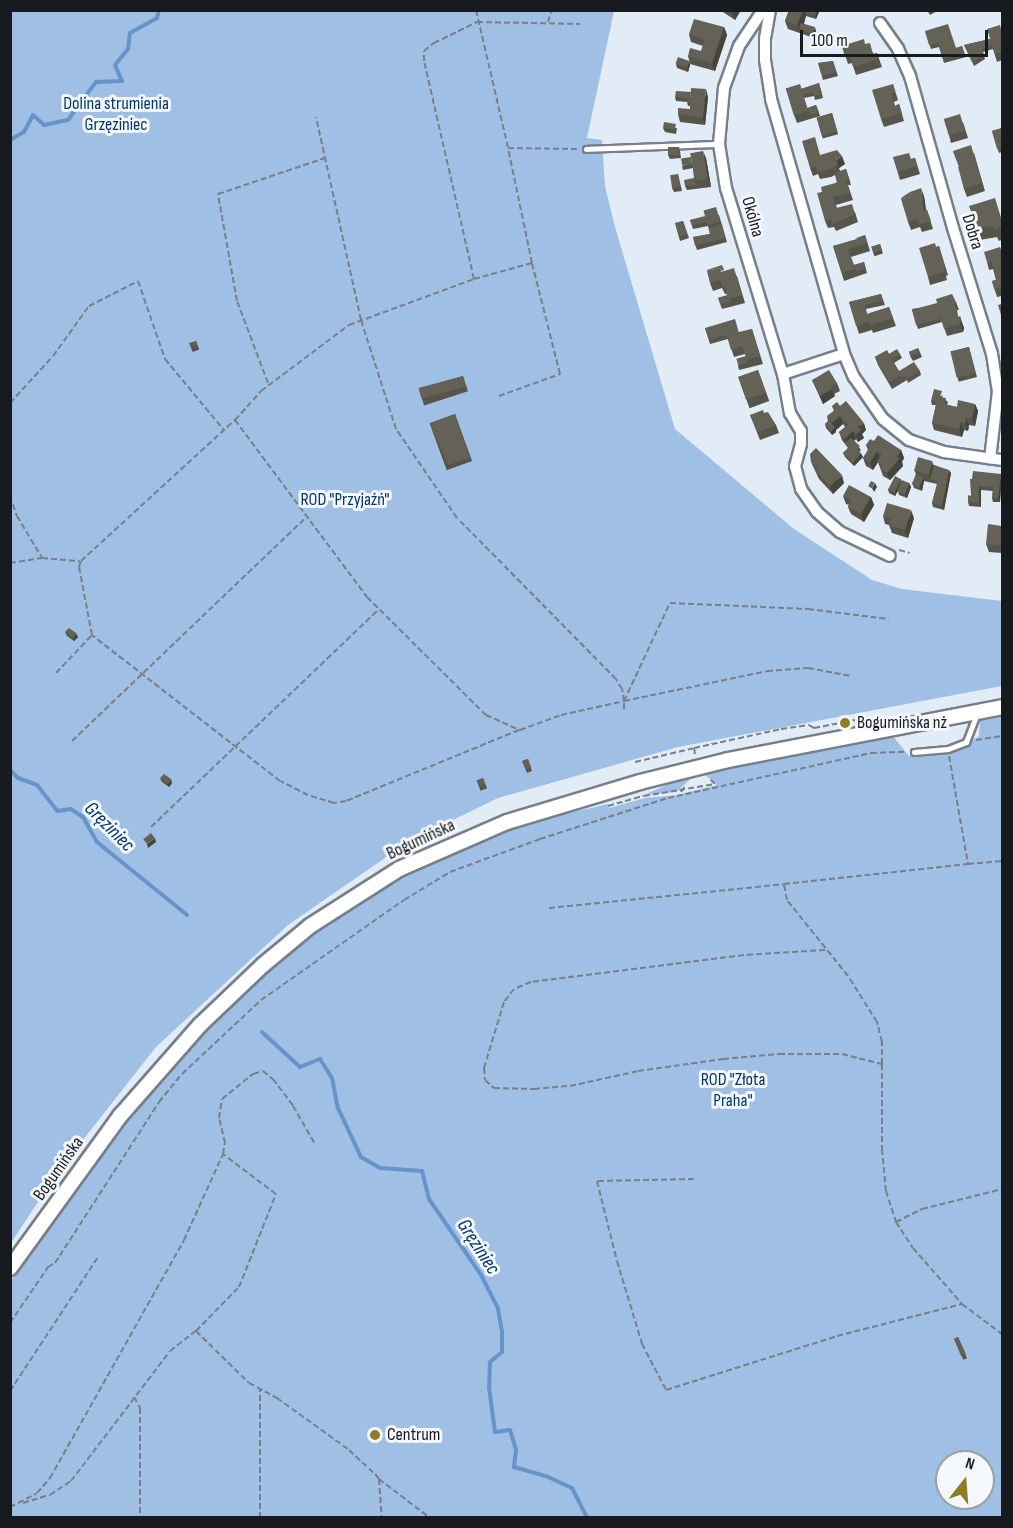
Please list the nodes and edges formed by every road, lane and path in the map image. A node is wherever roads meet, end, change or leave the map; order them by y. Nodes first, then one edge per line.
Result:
1 (476, 10) edge
2 (552, 10) edge
3 (763, 10) edge
4 (770, 10) edge
5 (477, 22) junction
6 (548, 23) junction
7 (880, 23) dead end
8 (580, 24) dead end
9 (316, 117) dead end
10 (719, 144) junction
11 (508, 148) junction
12 (586, 149) joint
13 (325, 158) junction
14 (532, 263) junction
15 (474, 279) junction
16 (361, 320) junction
17 (844, 354) junction
18 (783, 374) junction
19 (268, 384) junction
20 (499, 396) dead end
21 (10, 403) edge
22 (235, 420) junction
23 (224, 430) junction
24 (990, 459) junction
25 (1002, 460) edge
26 (10, 496) edge
27 (306, 518) junction
28 (891, 552) joint
29 (910, 553) dead end
30 (42, 558) junction
31 (81, 561) junction
32 (10, 563) edge
33 (378, 610) junction
34 (888, 619) dead end
35 (92, 635) junction
36 (56, 673) dead end
37 (143, 674) junction
38 (851, 676) dead end
39 (624, 701) junction
40 (1002, 707) edge
41 (624, 709) dead end
42 (977, 712) junction
43 (855, 720) dead end
44 (520, 730) junction
45 (1002, 736) edge
46 (72, 741) dead end
47 (966, 742) junction
48 (236, 747) junction
49 (694, 748) junction
50 (914, 752) joint
51 (696, 760) dead end
52 (635, 762) dead end
53 (950, 766) dead end
54 (704, 776) dead end
55 (688, 783) dead end
56 (681, 792) junction
57 (608, 806) dead end
58 (152, 827) dead end
59 (1002, 861) edge
60 (968, 864) junction
61 (784, 884) junction
62 (549, 908) dead end
63 (825, 950) junction
64 (1002, 975) edge
65 (1002, 990) edge
66 (882, 1064) junction
67 (315, 1144) dead end
68 (224, 1154) junction
69 (694, 1179) dead end
70 (1002, 1189) edge
71 (896, 1222) junction
72 (98, 1257) dead end
73 (10, 1268) edge
74 (962, 1304) junction
75 (10, 1323) edge
76 (196, 1331) junction
77 (1002, 1334) edge
78 (260, 1389) junction
79 (10, 1391) edge
80 (134, 1397) junction
81 (379, 1479) junction
82 (22, 1503) junction
83 (10, 1508) edge
84 (140, 1518) edge
85 (260, 1518) edge
86 (382, 1518) edge
87 (430, 1518) edge

1 - 5 path
2 - 6 path
3 - 10 street, Okólna
4 - 17 street
5 - 6 path
5 - 11 path
5 - 15 path
6 - 8 path
7 - 24 street, Dobra
9 - 13 path
10 - 12 lane
10 - 18 street, Okólna
11 - 12 path
11 - 14 path
13 - 16 path
13 - 19 path
14 - 15 path
14 - 20 path
15 - 16 path
16 - 19 path
16 - 39 path
17 - 18 street
17 - 24 street
18 - 28 street, Okólna
19 - 22 path
21 - 23 path
22 - 23 path
22 - 27 path
23 - 31 path
24 - 25 street
26 - 30 path
27 - 33 path
27 - 37 path
28 - 29 path
30 - 31 path
30 - 32 path
31 - 35 path
33 - 44 path
33 - 48 path
34 - 39 path
35 - 36 path
35 - 37 path
37 - 46 path
37 - 48 path
38 - 39 path
39 - 41 path
39 - 44 path
40 - 42 street, Bogumińska
42 - 47 lane
42 - 73 street, Bogumińska
43 - 49 path
44 - 48 path
45 - 47 path
47 - 50 lane
48 - 58 path
49 - 51 path
49 - 52 path
50 - 75 path
53 - 60 path
54 - 56 path
55 - 56 path
56 - 57 path
59 - 60 path
60 - 61 path
61 - 62 path
61 - 63 path
63 - 66 path
63 - 66 path
64 - 65 path
66 - 71 path
67 - 68 path
68 - 76 path
68 - 82 path
69 - 74 path
70 - 71 path
71 - 74 path
72 - 79 path
74 - 77 path
76 - 78 path
76 - 80 path
78 - 81 path
78 - 85 path
80 - 82 path
80 - 84 path
81 - 86 path
81 - 87 path
82 - 83 path

